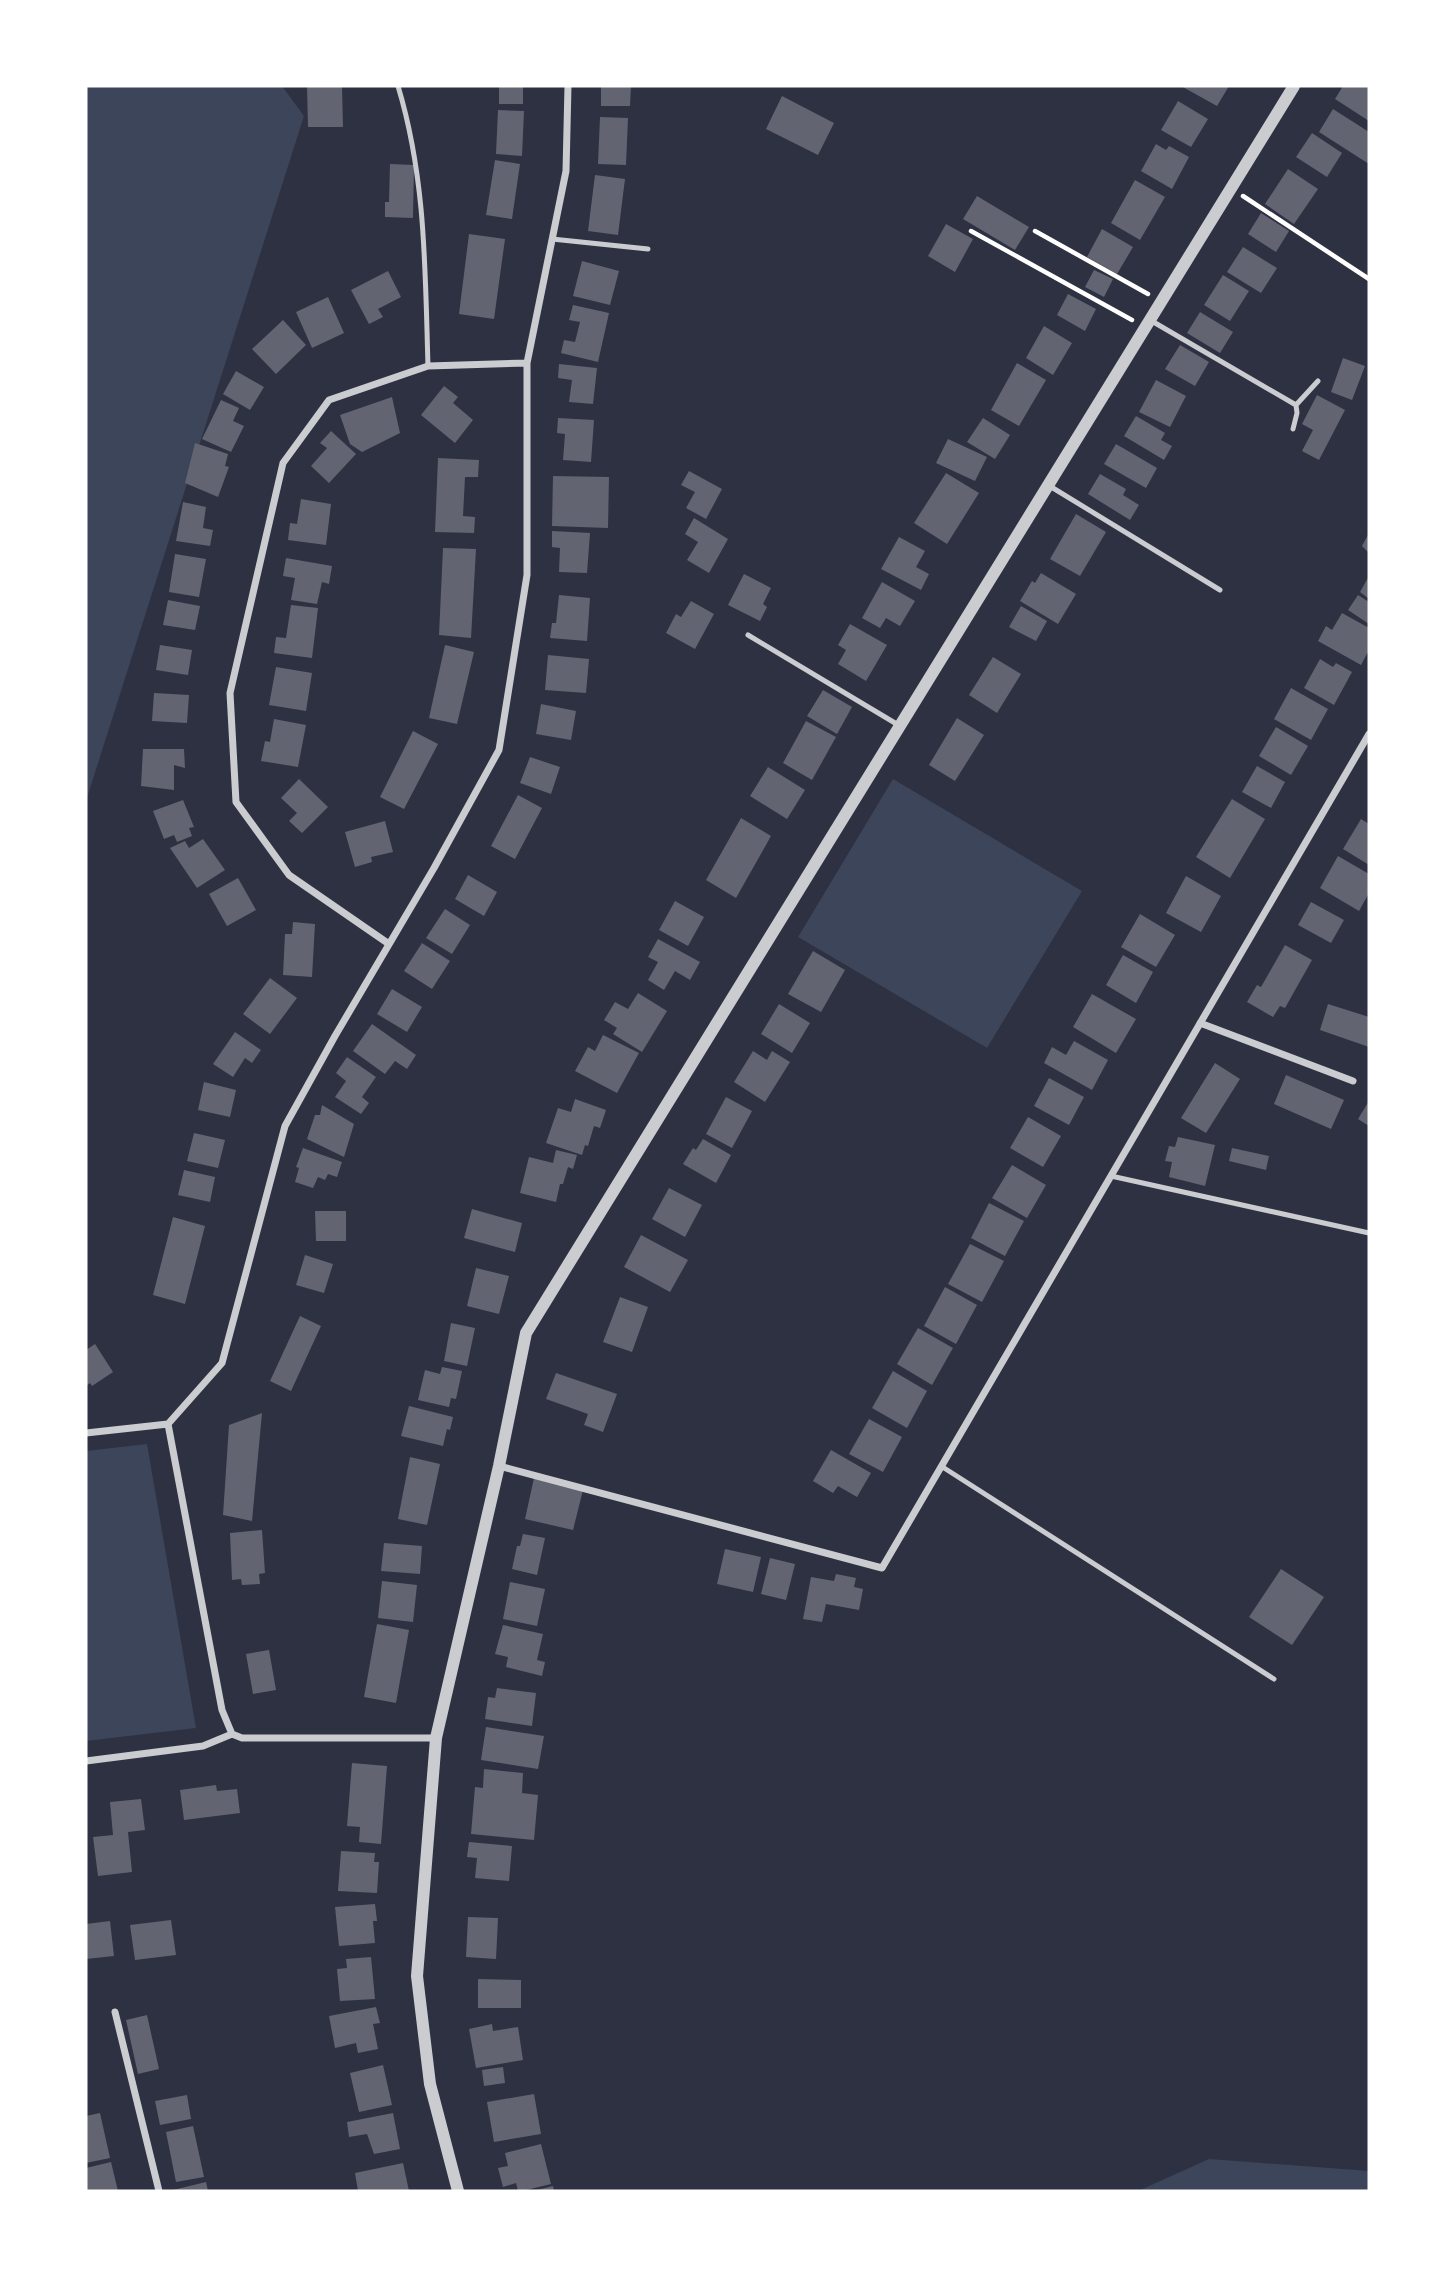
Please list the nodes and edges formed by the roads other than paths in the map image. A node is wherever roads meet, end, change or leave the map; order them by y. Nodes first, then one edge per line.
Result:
1 (398, 86) edge
2 (568, 86) edge
3 (1294, 86) edge
4 (552, 239) junction
5 (648, 249) dead end
6 (1147, 323) junction
7 (527, 363) junction
8 (428, 366) junction
9 (1318, 381) dead end
10 (1296, 405) junction
11 (1293, 429) dead end
12 (1048, 485) junction
13 (1220, 590) dead end
14 (748, 635) dead end
15 (900, 726) junction
16 (1369, 734) edge
17 (389, 944) junction
18 (1200, 1023) junction
19 (1353, 1081) dead end
20 (1111, 1177) junction
21 (1369, 1233) edge
22 (168, 1424) junction
23 (86, 1433) edge
24 (499, 1466) junction
25 (941, 1466) junction
26 (1274, 1679) dead end
27 (232, 1734) junction
28 (436, 1738) junction
29 (86, 1762) edge
30 (114, 2012) dead end
31 (159, 2191) edge
32 (458, 2191) edge

1 - 8 lane
2 - 4 street
3 - 6 street
4 - 5 lane
4 - 7 street
6 - 10 lane
6 - 12 street
7 - 8 street
7 - 17 street
8 - 17 street
9 - 10 lane
10 - 11 lane
12 - 13 lane
12 - 15 street
14 - 15 lane
15 - 24 street
16 - 18 street
17 - 22 street
18 - 19 street
18 - 20 street
20 - 21 lane
20 - 25 street
22 - 23 street
22 - 27 street
24 - 25 street
24 - 28 street
25 - 26 lane
27 - 28 street
27 - 29 street
28 - 32 street
30 - 31 street

